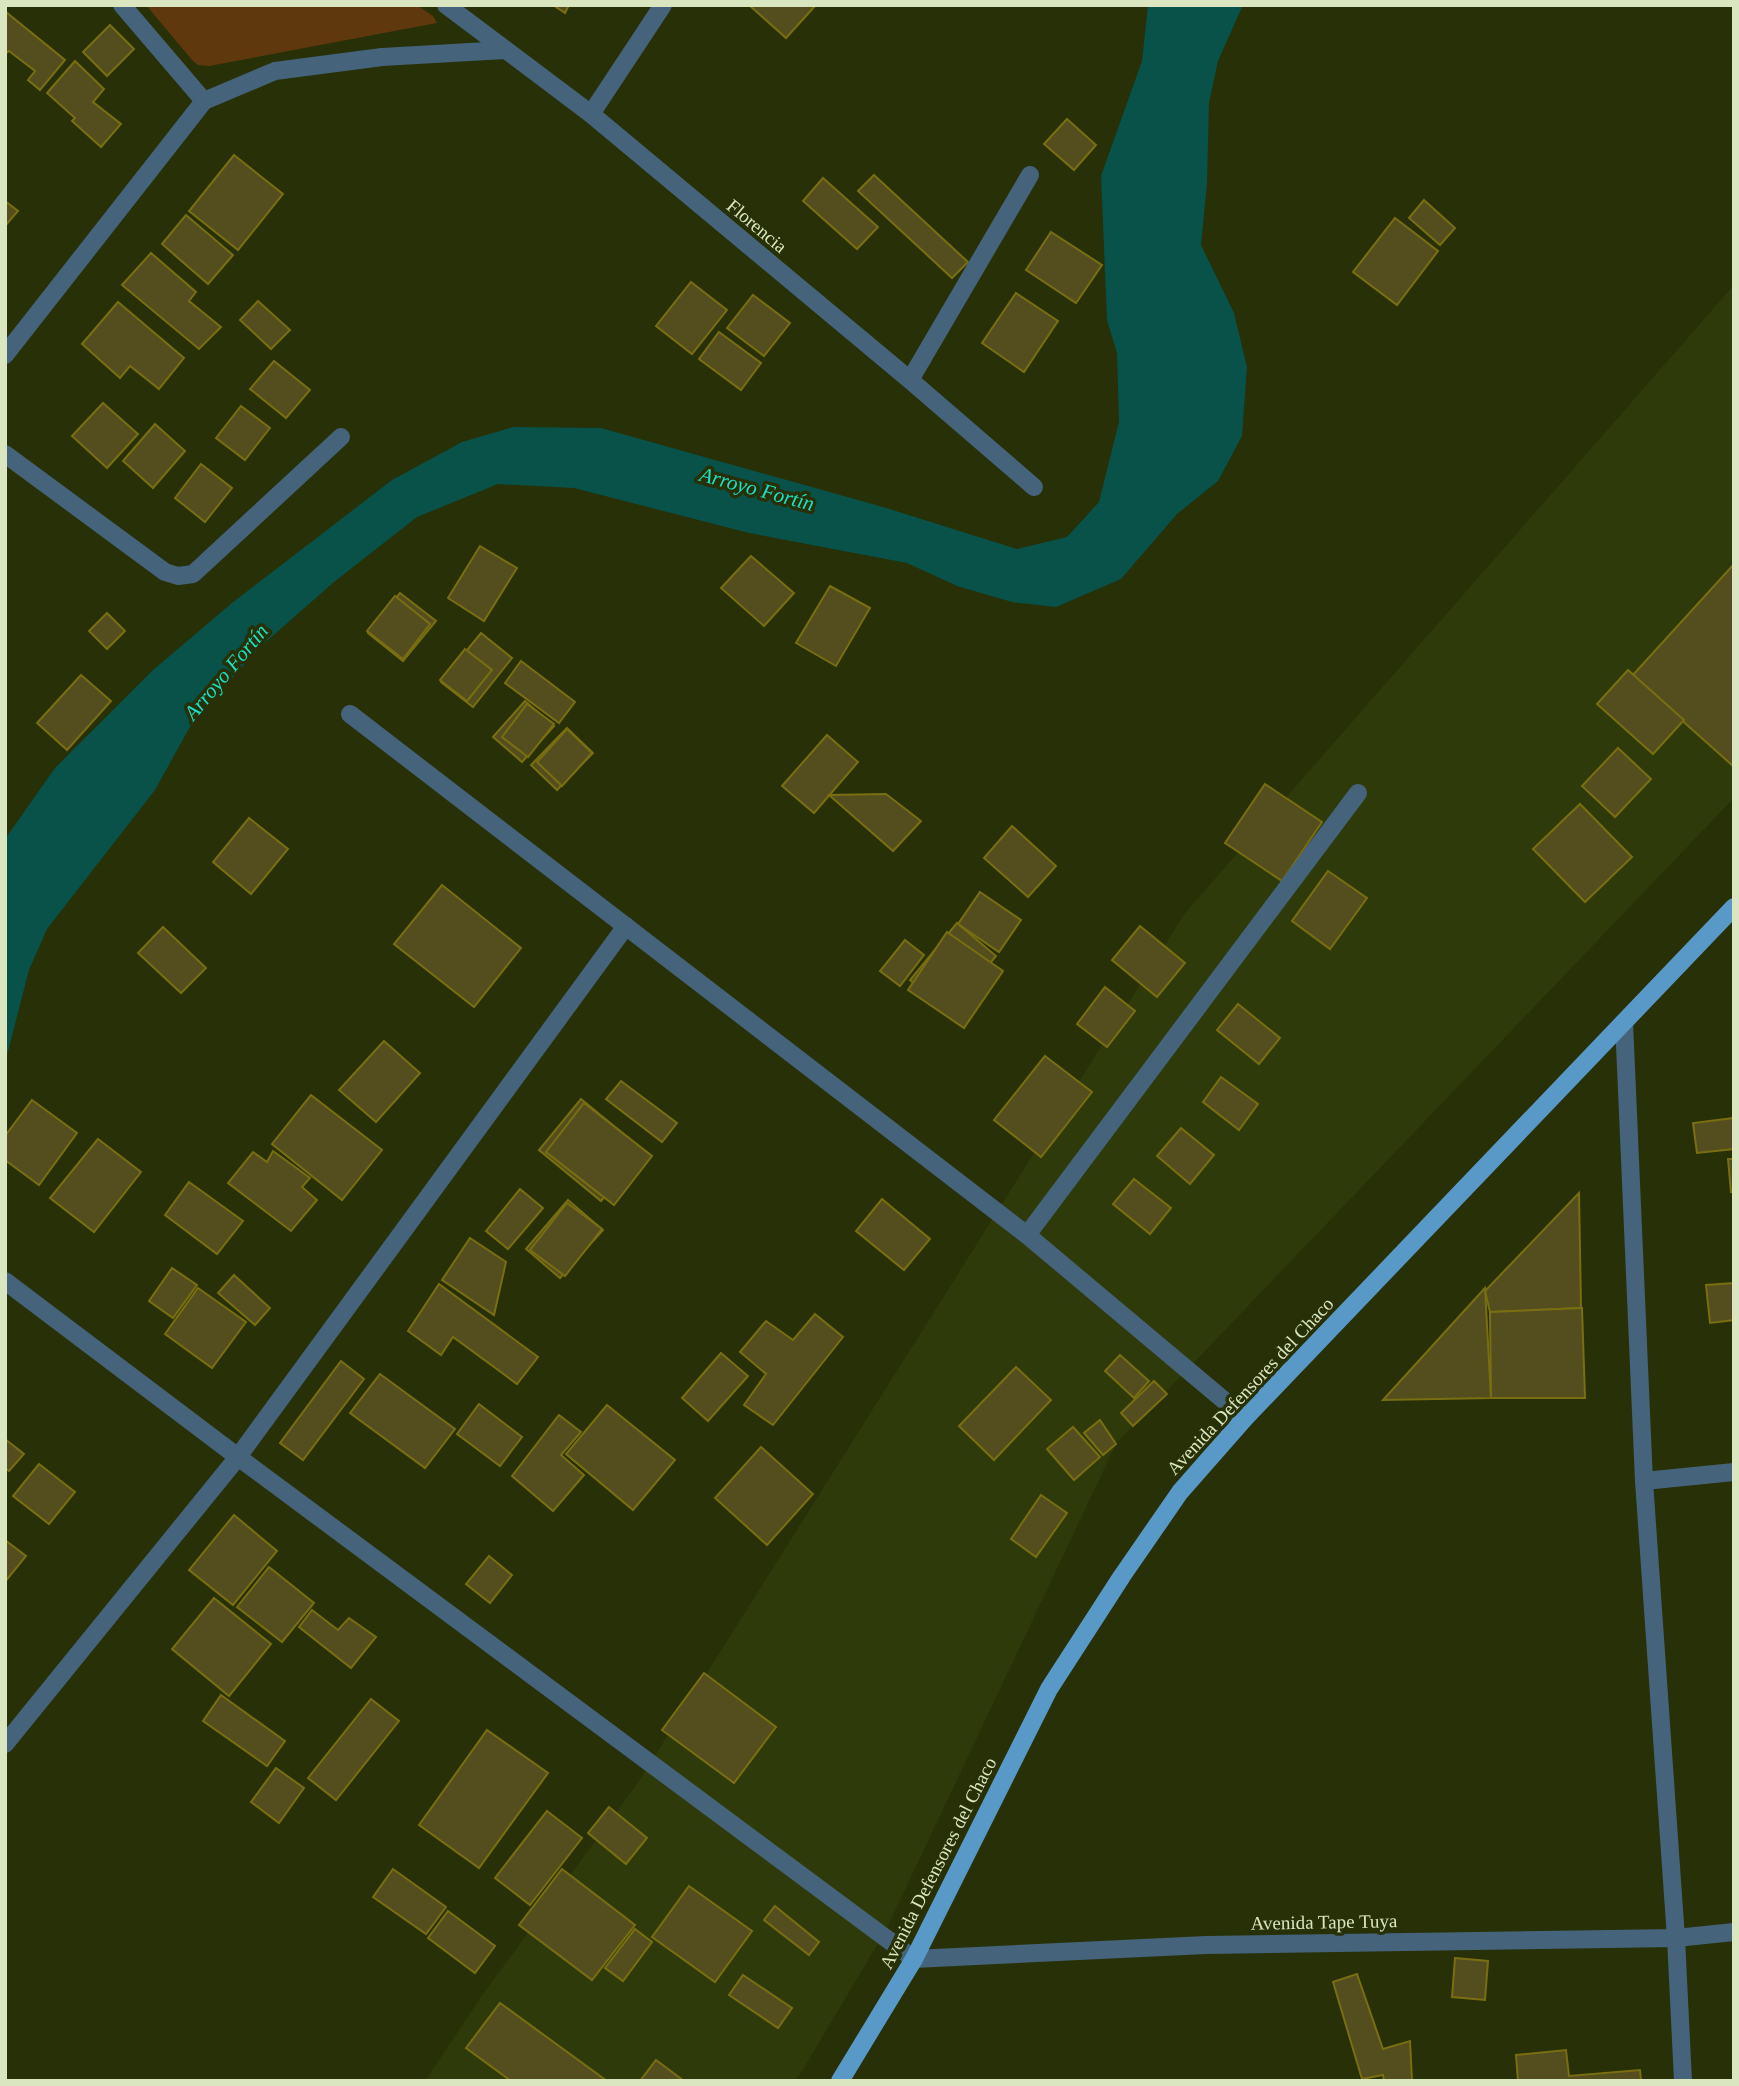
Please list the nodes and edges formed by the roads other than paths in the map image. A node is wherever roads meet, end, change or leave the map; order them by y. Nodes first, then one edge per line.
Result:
1 (122, 5) edge
2 (446, 5) edge
3 (663, 5) edge
4 (505, 50) junction
5 (204, 101) junction
6 (591, 114) junction
7 (1030, 175) dead end
8 (5, 355) edge
9 (910, 380) junction
10 (341, 437) dead end
11 (5, 454) edge
12 (1034, 487) dead end
13 (350, 714) dead end
14 (1358, 793) dead end
15 (1734, 907) edge
16 (626, 926) junction
17 (1624, 1022) junction
18 (1027, 1235) junction
19 (5, 1281) edge
20 (1245, 1418) junction
21 (238, 1457) junction
22 (1734, 1472) edge
23 (1644, 1481) junction
24 (5, 1744) edge
25 (1734, 1932) edge
26 (1675, 1938) junction
27 (914, 1959) junction
28 (840, 2081) edge
29 (1682, 2081) edge

1 - 5 street
2 - 4 street, Florencia
3 - 6 street
4 - 5 street
4 - 6 street, Florencia
5 - 8 street
6 - 9 street, Florencia
7 - 9 street
9 - 12 street, Florencia
10 - 11 street
13 - 16 street
14 - 18 street
15 - 17 main road, Avenida Defensores del Chaco
16 - 18 street
16 - 21 street
17 - 20 main road, Avenida Defensores del Chaco
17 - 23 street
18 - 20 street
19 - 21 street
20 - 27 main road, Avenida Defensores del Chaco
21 - 24 street
21 - 27 street
22 - 23 street
23 - 26 street
25 - 26 street, Avenida Tape Tuya
26 - 27 street, Avenida Tape Tuya
26 - 29 street
27 - 28 main road, Avenida Defensores del Chaco

